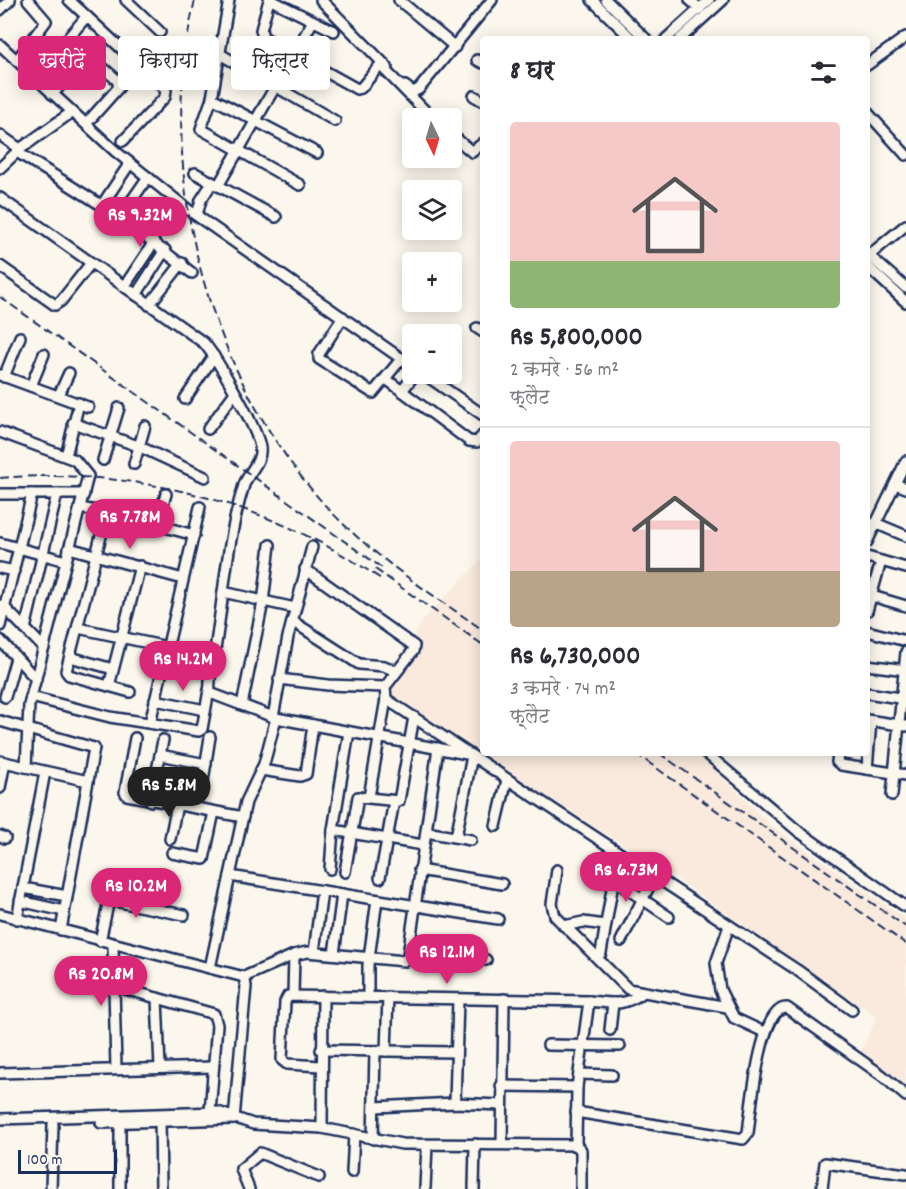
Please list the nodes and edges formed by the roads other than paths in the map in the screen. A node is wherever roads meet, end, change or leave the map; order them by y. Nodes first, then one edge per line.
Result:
1 (10, 0) edge
2 (28, 0) edge
3 (69, 0) edge
4 (86, 0) edge
5 (126, 0) edge
6 (229, 0) edge
7 (270, 0) edge
8 (321, 0) edge
9 (399, 0) edge
10 (492, 0) edge
11 (592, 0) edge
12 (606, 0) edge
13 (690, 0) edge
14 (709, 0) edge
15 (723, 0) edge
16 (78, 8) junction
17 (699, 9) junction
18 (0, 10) edge
19 (86, 17) junction
20 (313, 21) junction
21 (334, 31) dead end
22 (160, 32) dead end
23 (70, 36) edge
24 (264, 36) edge
25 (305, 36) edge
26 (629, 36) edge
27 (643, 36) edge
28 (669, 36) edge
29 (683, 36) edge
30 (906, 37) edge
31 (0, 45) edge
32 (455, 47) junction
33 (220, 54) junction
34 (17, 60) joint
35 (231, 60) edge
36 (870, 63) edge
37 (330, 75) edge
38 (48, 90) edge
39 (273, 90) edge
40 (282, 90) edge
41 (52, 94) junction
42 (212, 98) junction
43 (422, 108) edge
44 (72, 112) junction
45 (870, 115) edge
46 (255, 121) junction
47 (335, 121) dead end
48 (86, 124) junction
49 (0, 135) edge
50 (123, 141) dead end
51 (462, 144) edge
52 (480, 145) edge
53 (18, 150) junction
54 (238, 152) junction
55 (317, 153) dead end
56 (906, 155) edge
57 (130, 163) junction
58 (0, 168) edge
59 (195, 173) dead end
60 (148, 177) junction
61 (215, 184) junction
62 (300, 185) dead end
63 (0, 198) edge
64 (102, 205) junction
65 (125, 210) dead end
66 (197, 215) junction
67 (276, 217) dead end
68 (906, 225) edge
69 (154, 242) junction
70 (165, 250) junction
71 (870, 253) edge
72 (92, 263) junction
73 (182, 263) junction
74 (0, 266) edge
75 (870, 269) edge
76 (192, 273) dead end
77 (124, 287) junction
78 (906, 288) edge
79 (136, 295) junction
80 (906, 302) edge
81 (149, 305) junction
82 (343, 317) junction
83 (20, 337) dead end
84 (44, 354) dead end
85 (214, 356) junction
86 (402, 358) joint
87 (69, 373) dead end
88 (2, 376) edge
89 (386, 379) junction
90 (408, 384) edge
91 (438, 384) edge
92 (32, 386) junction
93 (402, 392) junction
94 (234, 394) junction
95 (59, 395) junction
96 (185, 399) dead end
97 (119, 408) dead end
98 (480, 414) edge
99 (73, 423) junction
100 (145, 426) dead end
101 (208, 429) dead end
102 (0, 432) edge
103 (111, 435) junction
104 (480, 438) edge
105 (138, 446) junction
106 (66, 456) junction
107 (103, 460) dead end
108 (906, 461) edge
109 (134, 464) dead end
110 (205, 477) dead end
111 (895, 484) junction
112 (906, 488) edge
113 (0, 494) edge
114 (32, 494) junction
115 (57, 494) junction
116 (84, 494) junction
117 (166, 494) dead end
118 (200, 507) dead end
119 (80, 508) junction
120 (107, 513) junction
121 (875, 523) junction
122 (158, 525) junction
123 (194, 535) junction
124 (870, 535) edge
125 (906, 536) edge
126 (0, 543) edge
127 (270, 545) dead end
128 (312, 547) dead end
129 (19, 548) junction
130 (69, 548) junction
131 (42, 555) junction
132 (96, 555) junction
133 (870, 557) edge
134 (66, 561) junction
135 (881, 561) junction
136 (140, 566) junction
137 (0, 568) edge
138 (906, 568) edge
139 (305, 569) junction
140 (14, 571) junction
141 (183, 579) junction
142 (223, 592) junction
143 (870, 600) edge
144 (263, 602) junction
145 (870, 604) edge
146 (2, 605) edge
147 (906, 606) edge
148 (295, 608) junction
149 (292, 621) junction
150 (0, 626) edge
151 (78, 628) junction
152 (25, 629) junction
153 (870, 632) edge
154 (120, 639) junction
155 (0, 640) edge
156 (906, 640) edge
157 (44, 648) junction
158 (166, 648) junction
159 (906, 652) edge
160 (70, 657) junction
161 (214, 657) junction
162 (16, 658) junction
163 (870, 665) edge
164 (113, 669) junction
165 (905, 670) edge
166 (396, 671) junction
167 (36, 679) junction
168 (279, 679) junction
169 (109, 686) junction
170 (385, 687) junction
171 (209, 690) junction
172 (130, 692) dead end
173 (870, 693) edge
174 (5, 697) dead end
175 (31, 697) junction
176 (904, 698) edge
177 (386, 699) junction
178 (155, 700) junction
179 (242, 705) junction
180 (206, 710) junction
181 (274, 717) junction
182 (414, 717) junction
183 (0, 721) edge
184 (870, 721) edge
185 (150, 723) junction
186 (313, 725) junction
187 (902, 726) edge
188 (28, 728) junction
189 (349, 732) junction
190 (210, 737) dead end
191 (135, 738) dead end
192 (379, 738) junction
193 (163, 740) dead end
194 (409, 743) junction
195 (438, 748) junction
196 (160, 755) junction
197 (470, 755) junction
198 (710, 756) edge
199 (838, 756) edge
200 (868, 756) edge
201 (3, 762) edge
202 (206, 764) junction
203 (26, 766) junction
204 (867, 769) junction
205 (261, 770) junction
206 (45, 772) junction
207 (895, 773) junction
208 (906, 775) edge
209 (507, 780) junction
210 (88, 781) junction
211 (203, 781) dead end
212 (0, 788) edge
213 (892, 795) dead end
214 (369, 797) junction
215 (151, 801) junction
216 (394, 801) junction
217 (177, 805) junction
218 (214, 812) junction
219 (243, 817) junction
220 (496, 826) dead end
221 (333, 830) junction
222 (426, 832) junction
223 (352, 833) junction
224 (456, 837) junction
225 (170, 839) dead end
226 (388, 840) junction
227 (471, 840) dead end
228 (423, 845) junction
229 (172, 853) dead end
230 (330, 869) dead end
231 (419, 870) junction
232 (557, 870) dead end
233 (345, 872) dead end
234 (230, 876) junction
235 (654, 877) junction
236 (380, 878) dead end
237 (502, 884) dead end
238 (23, 888) junction
239 (322, 891) junction
240 (342, 894) junction
241 (67, 896) junction
242 (643, 899) junction
243 (377, 900) junction
244 (20, 901) junction
245 (416, 906) junction
246 (906, 907) edge
247 (64, 910) junction
248 (0, 914) edge
249 (184, 915) dead end
250 (669, 917) dead end
251 (17, 919) junction
252 (498, 919) dead end
253 (605, 925) junction
254 (564, 926) junction
255 (729, 926) junction
256 (61, 930) junction
257 (100, 941) junction
258 (621, 941) dead end
259 (113, 944) junction
260 (410, 946) junction
261 (314, 952) junction
262 (601, 953) dead end
263 (334, 954) junction
264 (294, 955) junction
265 (369, 958) junction
266 (486, 960) dead end
267 (210, 968) junction
268 (244, 977) junction
269 (114, 986) junction
270 (641, 994) junction
271 (293, 995) junction
272 (322, 996) junction
273 (368, 997) junction
274 (388, 997) junction
275 (157, 998) junction
276 (458, 999) junction
277 (504, 999) junction
278 (589, 1001) junction
279 (613, 1003) junction
280 (727, 1007) junction
281 (852, 1010) dead end
282 (610, 1030) dead end
283 (764, 1032) junction
284 (549, 1045) dead end
285 (583, 1045) junction
286 (620, 1046) dead end
287 (321, 1050) junction
288 (375, 1051) junction
289 (386, 1052) junction
290 (454, 1052) junction
291 (321, 1066) junction
292 (213, 1067) junction
293 (160, 1068) junction
294 (116, 1069) junction
295 (0, 1073) edge
296 (579, 1074) junction
297 (612, 1075) dead end
298 (501, 1086) junction
299 (577, 1087) junction
300 (906, 1096) edge
301 (455, 1103) junction
302 (501, 1105) junction
303 (375, 1107) junction
304 (210, 1112) junction
305 (576, 1112) junction
306 (160, 1118) junction
307 (0, 1119) edge
308 (234, 1119) junction
309 (120, 1122) junction
310 (52, 1124) junction
311 (0, 1125) edge
312 (322, 1128) junction
313 (354, 1134) junction
314 (373, 1139) junction
315 (475, 1144) junction
316 (502, 1144) junction
317 (427, 1145) junction
318 (576, 1145) junction
319 (351, 1172) dead end
320 (906, 1174) edge
321 (319, 1177) dead end
322 (425, 1188) edge
323 (51, 1189) edge
324 (120, 1189) edge
325 (161, 1189) edge
326 (249, 1189) edge
327 (474, 1189) edge
328 (581, 1189) edge
329 (822, 1189) edge

1 - 18 street
2 - 34 street
3 - 16 street
4 - 16 street
5 - 22 street
6 - 33 street
7 - 20 street
7 - 24 street
8 - 32 street
9 - 32 street
10 - 32 street
11 - 26 street
12 - 27 street
13 - 17 street
14 - 17 street
15 - 29 street
16 - 19 street
17 - 28 street
19 - 23 street
19 - 50 street
20 - 21 street
20 - 25 street
30 - 36 street
31 - 34 street
33 - 35 street
33 - 42 street
37 - 43 street
38 - 41 street
39 - 46 street
40 - 47 street
41 - 44 street
41 - 48 street
42 - 46 street
42 - 54 street
44 - 48 street
44 - 53 street
45 - 56 street
46 - 54 street
46 - 55 street
48 - 57 street
49 - 53 street
51 - 52 street
53 - 58 street
53 - 64 street
54 - 61 street
54 - 62 street
57 - 60 street
57 - 64 street
59 - 61 street
60 - 65 street
60 - 66 street
61 - 66 street
61 - 67 street
63 - 72 street
64 - 69 street
66 - 82 street
68 - 71 street
69 - 70 street
69 - 77 street
70 - 73 street
70 - 79 street
72 - 74 street
72 - 77 street
73 - 76 street
73 - 81 street
75 - 78 street
75 - 80 street
77 - 79 street
79 - 81 street
81 - 85 street
82 - 86 street
82 - 89 street
83 - 88 street
84 - 92 street
85 - 94 street
85 - 96 street
86 - 89 street
87 - 95 street
88 - 92 street
89 - 93 street
90 - 93 street
91 - 98 street
92 - 95 street
93 - 104 street
94 - 101 street
94 - 142 street
95 - 99 street
97 - 103 street
99 - 103 street
99 - 106 street
100 - 105 street
102 - 106 street
103 - 105 street
103 - 107 street
105 - 109 street
105 - 110 street
106 - 116 street
108 - 111 street
111 - 112 street
111 - 121 street
113 - 114 street
114 - 115 street
114 - 129 street
115 - 116 street
115 - 131 street
116 - 119 street
117 - 122 street
118 - 123 street
119 - 120 street
119 - 130 street
120 - 122 street
120 - 132 street
121 - 124 street
121 - 125 street
122 - 123 street
123 - 141 street
126 - 129 street
127 - 144 street
128 - 139 street
129 - 131 street
129 - 140 street
130 - 132 street
130 - 134 street
131 - 134 street
131 - 152 street
132 - 136 street
132 - 151 street
133 - 135 street
134 - 157 street
135 - 138 street
135 - 143 street
136 - 141 street
136 - 154 street
137 - 140 street
139 - 148 street
139 - 166 street
140 - 146 street
141 - 158 street
142 - 144 street
142 - 161 street
144 - 148 street
144 - 179 street
145 - 147 street
146 - 150 street
146 - 152 street
148 - 149 street
149 - 166 street
149 - 168 street
151 - 154 street
151 - 160 street
152 - 157 street
153 - 156 street
154 - 158 street
154 - 164 street
155 - 162 street
157 - 167 street
158 - 161 street
158 - 178 street
159 - 165 street
160 - 164 street
160 - 169 street
161 - 171 street
162 - 167 street
162 - 174 street
163 - 165 street
164 - 169 street
165 - 176 street
166 - 170 street
167 - 175 street
168 - 170 street
168 - 181 street
169 - 172 street
170 - 177 street
171 - 179 street
171 - 180 street
173 - 176 street
175 - 185 street
175 - 188 street
176 - 187 street
177 - 182 street
177 - 192 street
178 - 180 street
178 - 185 street
179 - 181 street
180 - 185 street
181 - 186 street
181 - 205 street
182 - 194 street
182 - 197 street
183 - 188 street
184 - 187 street
186 - 189 street
186 - 205 street
187 - 207 street
188 - 203 street
188 - 210 street
189 - 192 street
189 - 221 street
190 - 202 street
191 - 215 street
192 - 194 street
192 - 214 street
193 - 196 street
194 - 195 street
194 - 216 street
195 - 197 street
195 - 222 street
196 - 202 street
196 - 215 street
197 - 209 street
197 - 224 street
198 - 246 street
199 - 204 street
200 - 204 street
201 - 203 street
201 - 212 street
202 - 211 street
203 - 206 street
204 - 207 street
205 - 219 street
206 - 210 street
206 - 238 street
207 - 208 street
207 - 213 street
209 - 220 street
209 - 235 street
210 - 241 street
214 - 216 street
214 - 223 street
215 - 217 street
216 - 226 street
217 - 218 street
217 - 225 street
218 - 219 street
218 - 229 street
219 - 234 street
221 - 223 street
221 - 230 street
222 - 224 street
222 - 228 street
223 - 226 street
223 - 233 street
224 - 227 street
226 - 228 street
226 - 236 street
228 - 231 street
231 - 237 street
231 - 245 street
232 - 254 street
234 - 239 street
234 - 267 street
235 - 242 street
235 - 255 street
238 - 241 street
238 - 244 street
239 - 240 street
239 - 261 street
240 - 243 street
240 - 263 street
241 - 247 street
242 - 250 street
242 - 253 street
242 - 258 street
243 - 245 street
243 - 265 street
244 - 247 street
244 - 251 street
245 - 252 street
245 - 260 street
247 - 256 street
248 - 251 street
249 - 257 street
251 - 256 street
253 - 254 street
253 - 262 street
254 - 270 street
255 - 280 street
255 - 281 street
256 - 257 street
257 - 259 street
259 - 267 street
259 - 269 street
260 - 265 street
260 - 266 street
261 - 263 street
261 - 264 street
263 - 265 street
264 - 268 street
264 - 271 street
265 - 273 street
267 - 268 street
268 - 308 street
269 - 275 street
269 - 294 street
270 - 279 street
270 - 280 street
271 - 272 street
271 - 291 street
272 - 273 street
272 - 287 street
273 - 274 street
274 - 276 street
274 - 289 street
275 - 292 street
275 - 293 street
276 - 277 street
276 - 290 street
277 - 278 street
277 - 298 street
278 - 279 street
278 - 285 street
279 - 282 street
280 - 283 street
283 - 300 street
283 - 305 street
284 - 285 street
285 - 286 street
285 - 296 street
287 - 288 street
287 - 291 street
288 - 289 street
288 - 303 street
289 - 290 street
290 - 301 street
291 - 312 street
292 - 293 street
292 - 304 street
293 - 294 street
294 - 295 street
296 - 297 street
296 - 299 street
298 - 299 street
298 - 302 street
299 - 305 street
301 - 302 street
301 - 303 street
302 - 316 street
303 - 314 street
304 - 306 street
304 - 308 street
305 - 318 street
306 - 307 street
306 - 308 street
306 - 309 street
306 - 325 street
308 - 312 street
309 - 310 street
309 - 324 street
310 - 311 street
310 - 323 street
312 - 313 street
313 - 314 street
313 - 319 street
314 - 317 street
315 - 316 street
315 - 317 street
315 - 327 street
316 - 318 street
317 - 322 street
318 - 328 street
320 - 329 street
321 - 326 street

